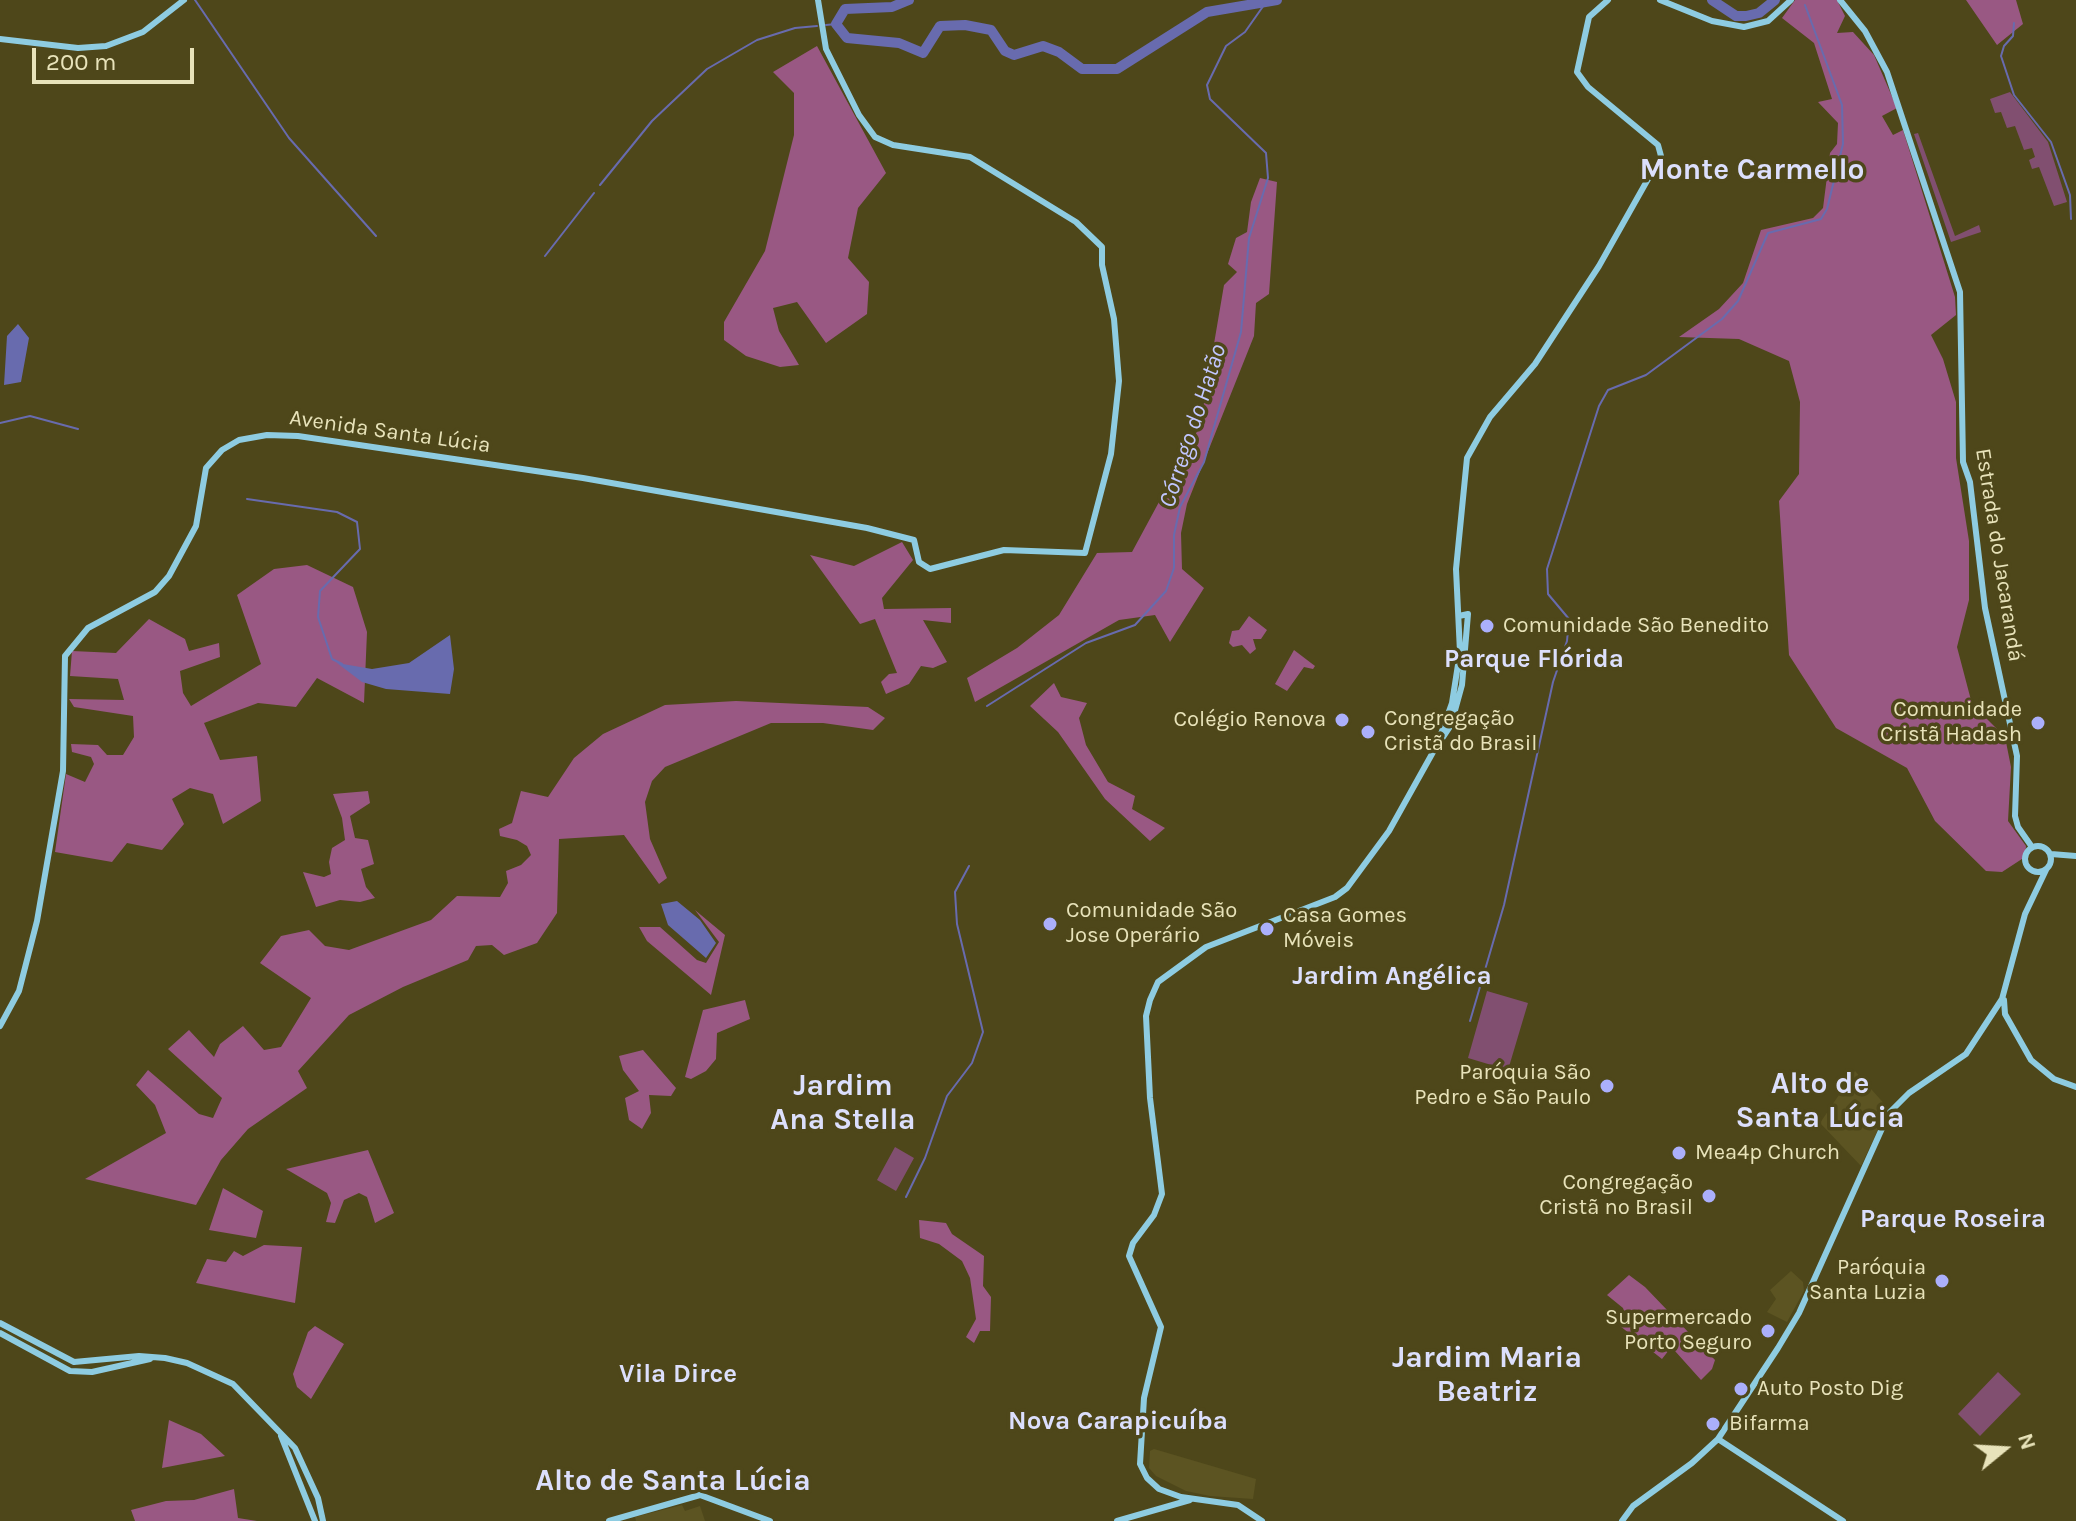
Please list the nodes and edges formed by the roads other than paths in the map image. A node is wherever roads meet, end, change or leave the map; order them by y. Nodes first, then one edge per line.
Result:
1 (183, 0) edge
2 (818, 0) edge
3 (1608, 0) edge
4 (1660, 0) edge
5 (1791, 0) edge
6 (1840, 0) edge
7 (0, 39) edge
8 (1459, 616) junction
9 (1437, 745) junction
10 (2032, 847) junction
11 (2051, 854) junction
12 (2076, 856) edge
13 (2030, 870) junction
14 (2046, 870) junction
15 (2037, 891) junction
16 (2003, 995) junction
17 (0, 1026) edge
18 (2076, 1087) edge
19 (0, 1323) edge
20 (0, 1333) edge
21 (154, 1358) junction
22 (280, 1433) junction
23 (1718, 1439) junction
24 (1194, 1500) junction
25 (1622, 1518) edge
26 (315, 1521) edge
27 (323, 1521) edge
28 (609, 1521) edge
29 (770, 1521) edge
30 (1117, 1521) edge
31 (1262, 1521) edge
32 (1843, 1521) edge

1 - 7 street
2 - 17 street, Avenida Santa Lúcia
3 - 8 street
4 - 5 street
6 - 10 street, Estrada do Jacarandá
8 - 9 street
8 - 9 street
9 - 24 street
10 - 11 street
10 - 13 street
11 - 12 street
11 - 14 street
13 - 14 street
13 - 15 street
14 - 15 street
15 - 16 street
16 - 18 street
16 - 23 street
19 - 21 street
20 - 21 street
21 - 22 street
22 - 26 street
22 - 27 street
23 - 25 street
23 - 32 street
24 - 30 street
24 - 31 street
28 - 29 street

